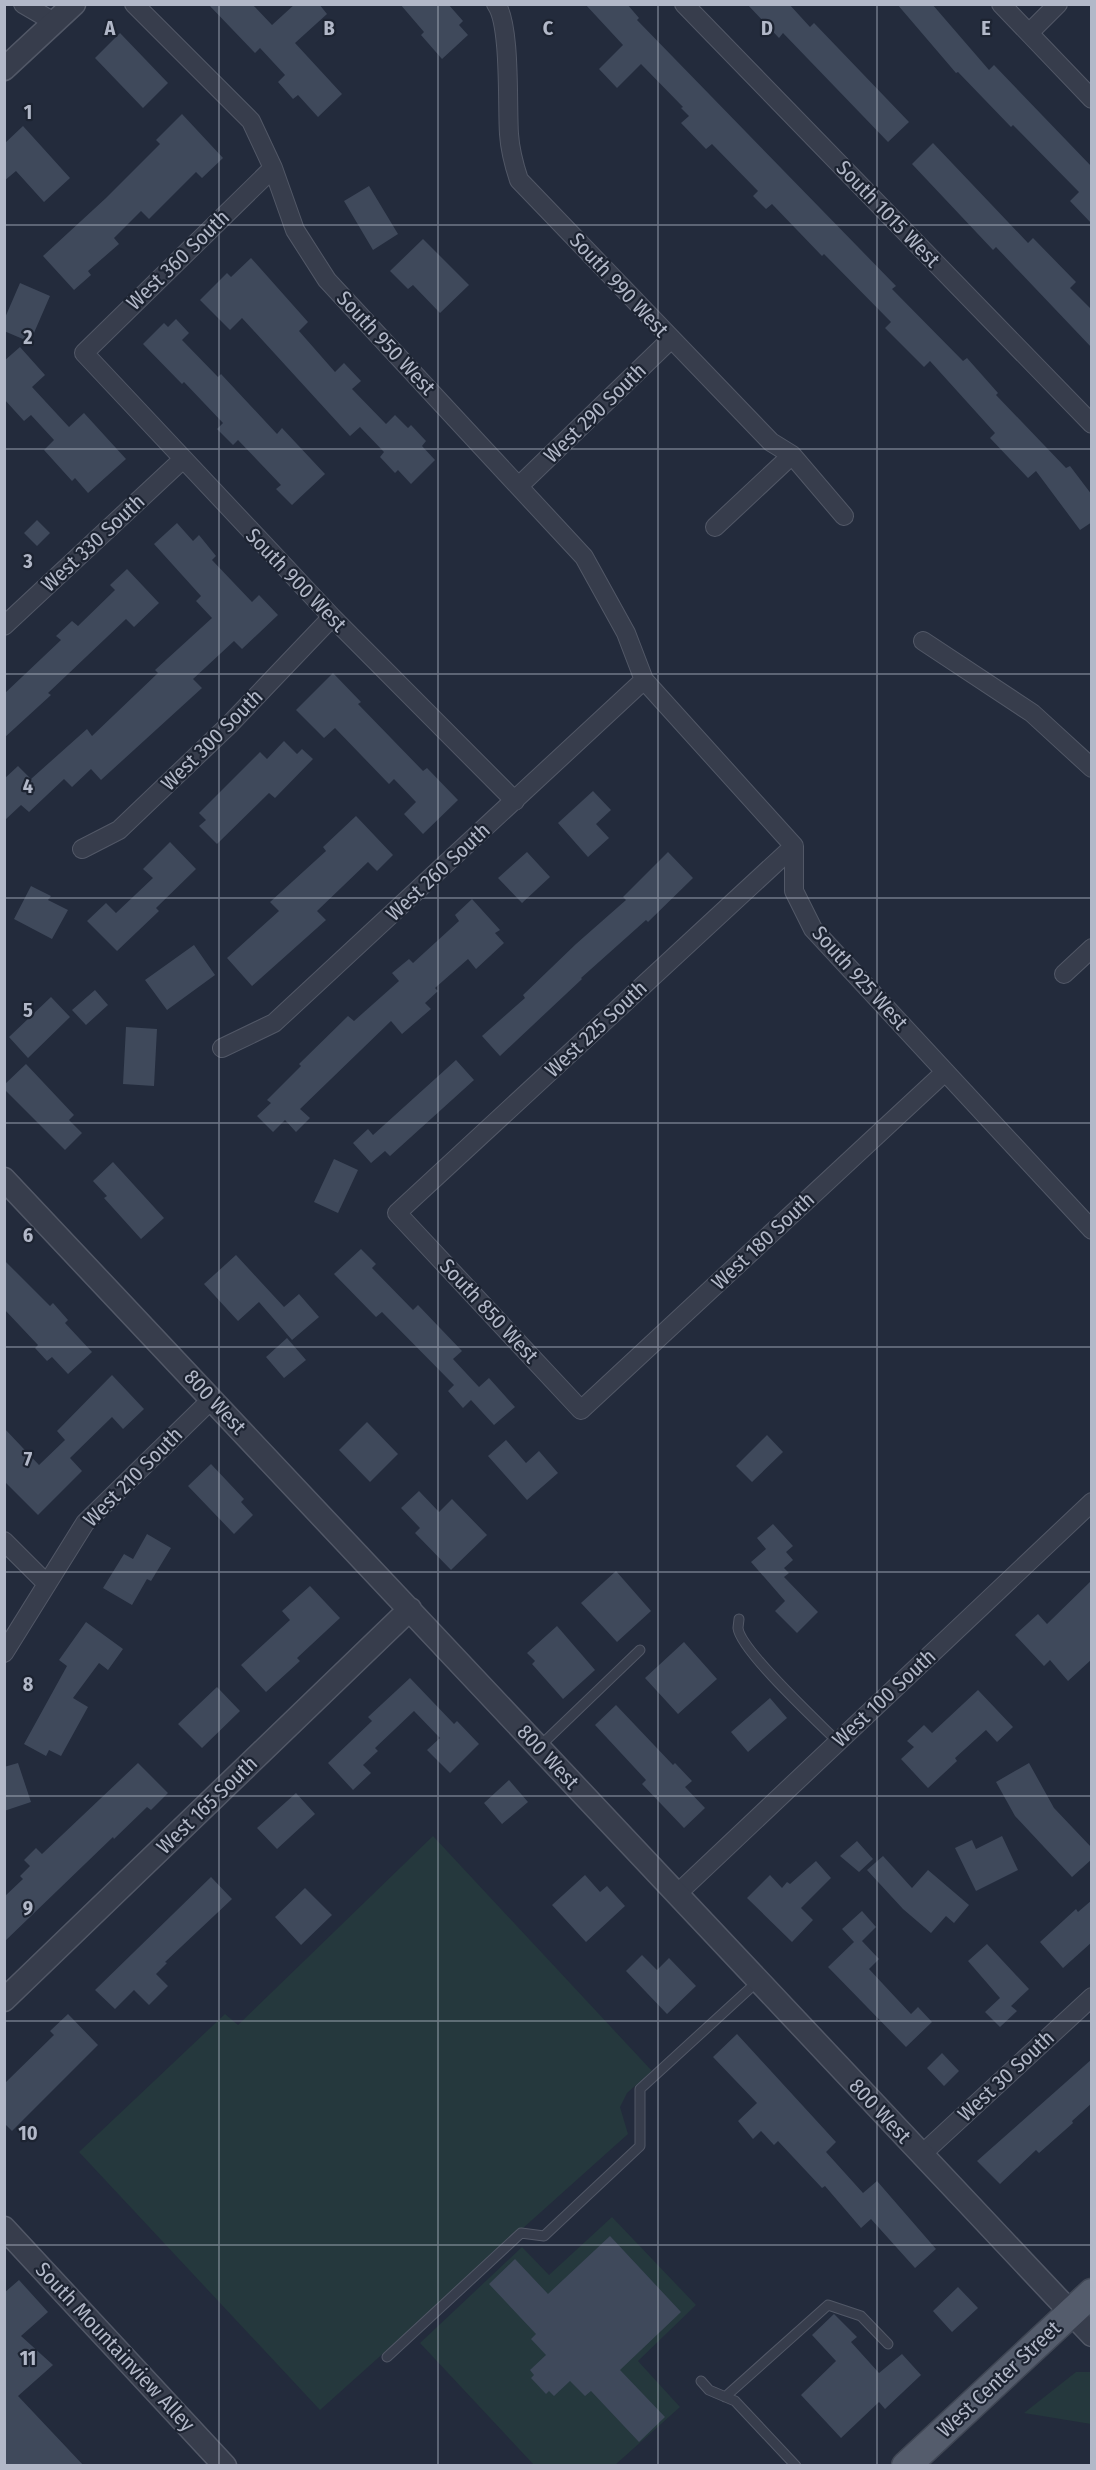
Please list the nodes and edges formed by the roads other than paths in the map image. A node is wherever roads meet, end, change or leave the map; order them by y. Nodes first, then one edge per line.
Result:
1 (23, 4) edge
2 (74, 4) edge
3 (134, 4) edge
4 (496, 4) edge
5 (684, 4) edge
6 (1001, 4) edge
7 (1058, 4) edge
8 (54, 22) junction
9 (1029, 33) junction
10 (4, 69) edge
11 (1092, 99) edge
12 (273, 168) junction
13 (670, 340) junction
14 (84, 353) joint
15 (1092, 424) edge
16 (792, 455) junction
17 (182, 460) junction
18 (520, 485) junction
19 (844, 516) dead end
20 (715, 527) dead end
21 (332, 617) junction
22 (4, 626) edge
23 (923, 641) dead end
24 (644, 680) junction
25 (1092, 768) edge
26 (515, 801) junction
27 (794, 846) junction
28 (82, 849) dead end
29 (1092, 948) edge
30 (1064, 974) dead end
31 (222, 1048) dead end
32 (945, 1072) junction
33 (4, 1179) edge
34 (397, 1213) joint
35 (1092, 1230) edge
36 (212, 1399) junction
37 (581, 1410) joint
38 (1092, 1502) edge
39 (4, 1541) edge
40 (46, 1583) junction
41 (410, 1609) junction
42 (739, 1619) dead end
43 (640, 1650) dead end
44 (4, 1653) edge
45 (838, 1742) junction
46 (539, 1747) junction
47 (677, 1894) junction
48 (758, 1981) junction
49 (1092, 1997) edge
50 (4, 2000) edge
51 (921, 2155) junction
52 (4, 2228) edge
53 (1092, 2293) edge
54 (1071, 2313) junction
55 (1092, 2335) edge
56 (888, 2344) dead end
57 (387, 2357) dead end
58 (701, 2381) dead end
59 (725, 2397) junction
60 (225, 2466) edge
61 (796, 2466) edge
62 (906, 2466) edge

1 - 8 street
2 - 8 street
3 - 12 street, South 950 West
4 - 13 street, South 990 West
5 - 15 street, South 1015 West
6 - 9 street
7 - 9 street
8 - 10 street
9 - 11 street
12 - 14 street, West 360 South
12 - 18 street, South 950 West
13 - 16 street, South 990 West
13 - 18 street, West 290 South
14 - 17 street, South 900 West
16 - 19 street, South 990 West
16 - 20 street
17 - 21 street, South 900 West
17 - 22 street, West 330 South
18 - 24 street, South 950 West
21 - 26 street, South 900 West
21 - 28 street, West 300 South
23 - 25 street
24 - 26 street, West 260 South
24 - 27 street
26 - 31 street, West 260 South
27 - 32 street, South 925 West
27 - 34 street, West 225 South
29 - 30 street
32 - 35 street, South 925 West
32 - 37 street, West 180 South
33 - 36 street, 800 West
34 - 37 street, South 850 West
36 - 40 street, West 210 South
36 - 41 street, 800 West
38 - 45 street, West 100 South
39 - 40 street
40 - 44 street, West 210 South
41 - 46 street, 800 West
41 - 50 street, West 165 South
42 - 45 lane
43 - 46 lane
45 - 47 street, West 100 South
46 - 47 street, 800 West
47 - 48 street, 800 West
48 - 51 street, 800 West
48 - 57 lane
49 - 51 street, West 30 South
51 - 54 street, 800 West
52 - 60 street, South Mountainview Alley
53 - 54 main road, West Center Street
54 - 55 street, 800 West
54 - 62 main road, West Center Street
56 - 59 lane
58 - 59 lane
59 - 61 lane

